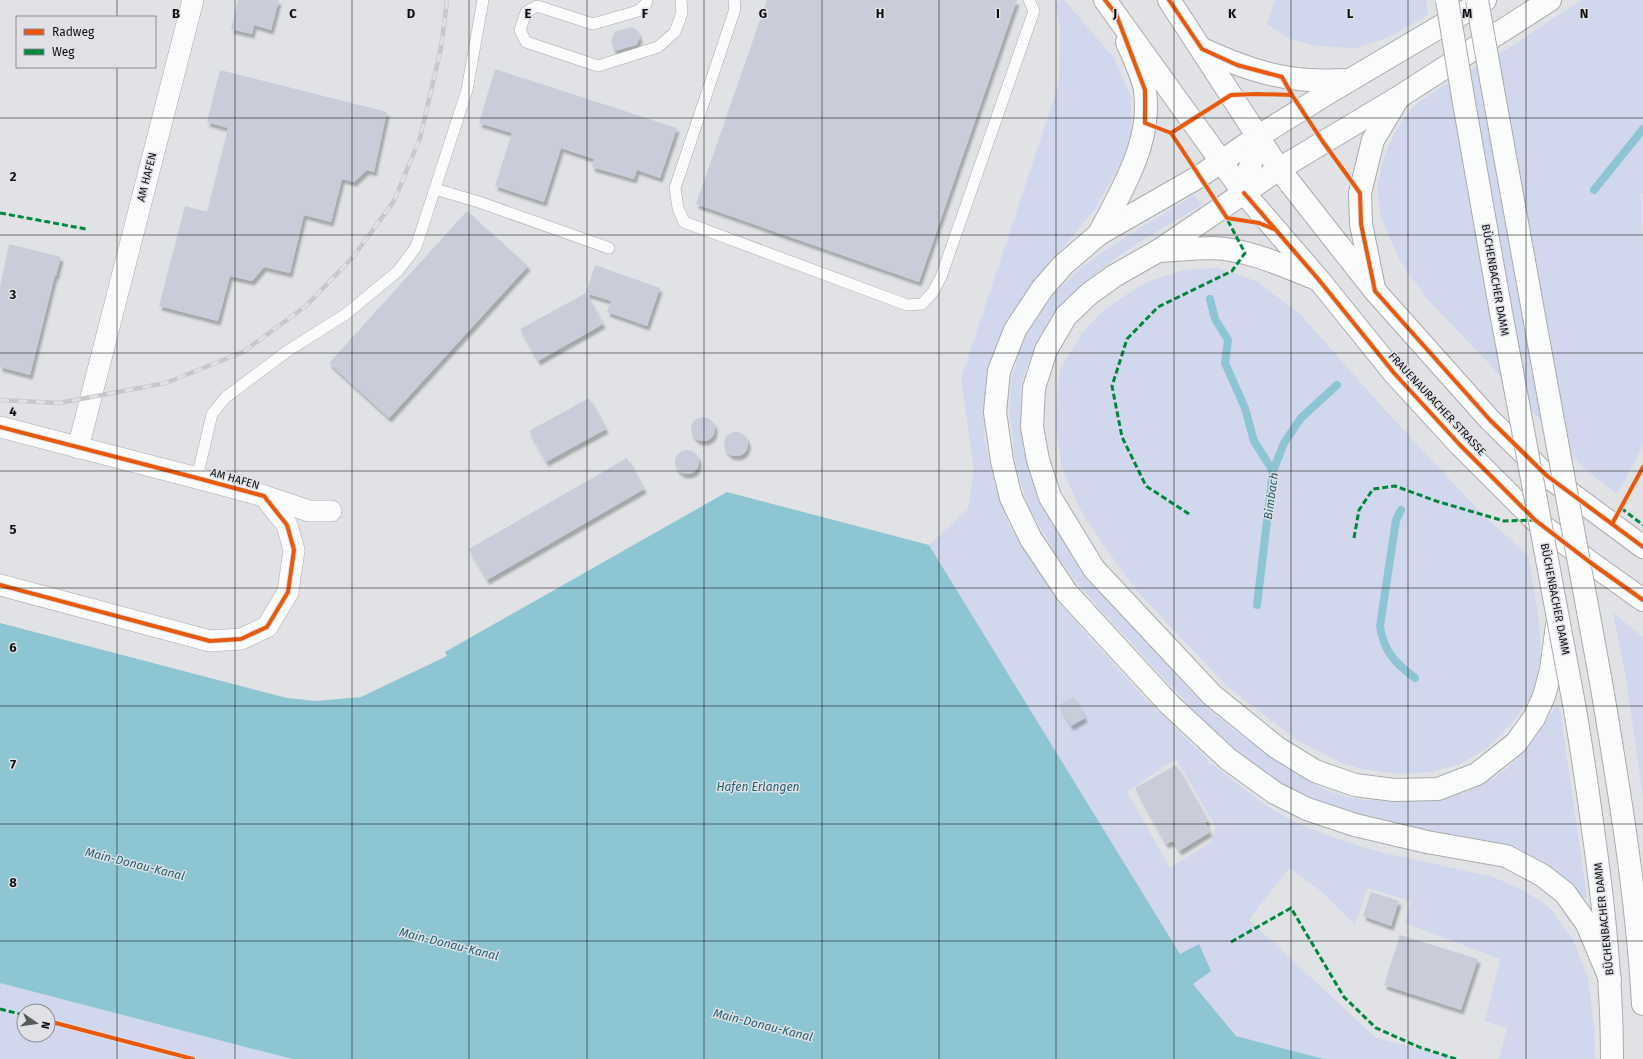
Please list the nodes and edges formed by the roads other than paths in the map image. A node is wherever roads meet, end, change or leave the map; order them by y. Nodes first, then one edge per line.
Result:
1 (193, 0) edge
2 (483, 0) edge
3 (647, 0) edge
4 (681, 0) edge
5 (734, 0) edge
6 (1029, 0) edge
7 (1168, 0) edge
8 (1447, 0) edge
9 (1477, 0) edge
10 (1486, 0) edge
11 (1550, 0) edge
12 (1110, 7) edge
13 (1202, 49) junction
14 (1353, 80) junction
15 (1399, 97) junction
16 (1257, 137) junction
17 (1223, 162) junction
18 (1250, 166) junction
19 (1279, 169) junction
20 (435, 189) junction
21 (1244, 193) junction
22 (1099, 234) junction
23 (609, 248) dead end
24 (1158, 251) junction
25 (1319, 280) junction
26 (1375, 291) junction
27 (0, 427) edge
28 (78, 448) junction
29 (197, 478) junction
30 (264, 496) junction
31 (331, 511) dead end
32 (1643, 547) edge
33 (0, 585) edge
34 (1643, 600) edge
35 (1558, 615) junction
36 (1610, 979) junction
37 (1643, 1004) edge
38 (1612, 1059) edge

1 - 28 street, AM HAFEN
2 - 20 lane
3 - 4 lane
5 - 6 lane
7 - 13 main road
8 - 35 main road, BÜCHENBACHER DAMM, bridge
9 - 37 main road, bridge
10 - 14 main road
11 - 15 main road
12 - 17 main road, FRAUENAURACHER STRASSE
12 - 22 main road
13 - 14 main road
13 - 16 main road
14 - 16 main road
15 - 19 main road
15 - 26 main road
16 - 17 main road
16 - 18 main road
16 - 19 main road
17 - 18 main road
17 - 21 main road, FRAUENAURACHER STRASSE
17 - 22 main road
18 - 19 main road
18 - 21 main road
19 - 21 main road
19 - 26 main road
20 - 23 lane
20 - 29 lane
21 - 24 main road
21 - 25 main road, FRAUENAURACHER STRASSE
22 - 36 main road
24 - 25 main road
24 - 35 main road, bridge
25 - 34 main road, FRAUENAURACHER STRASSE
26 - 32 main road
27 - 28 street, AM HAFEN
28 - 29 street, AM HAFEN
29 - 30 street, AM HAFEN
30 - 31 street
30 - 33 street, AM HAFEN
35 - 36 main road, BÜCHENBACHER DAMM, bridge
36 - 38 main road, BÜCHENBACHER DAMM

